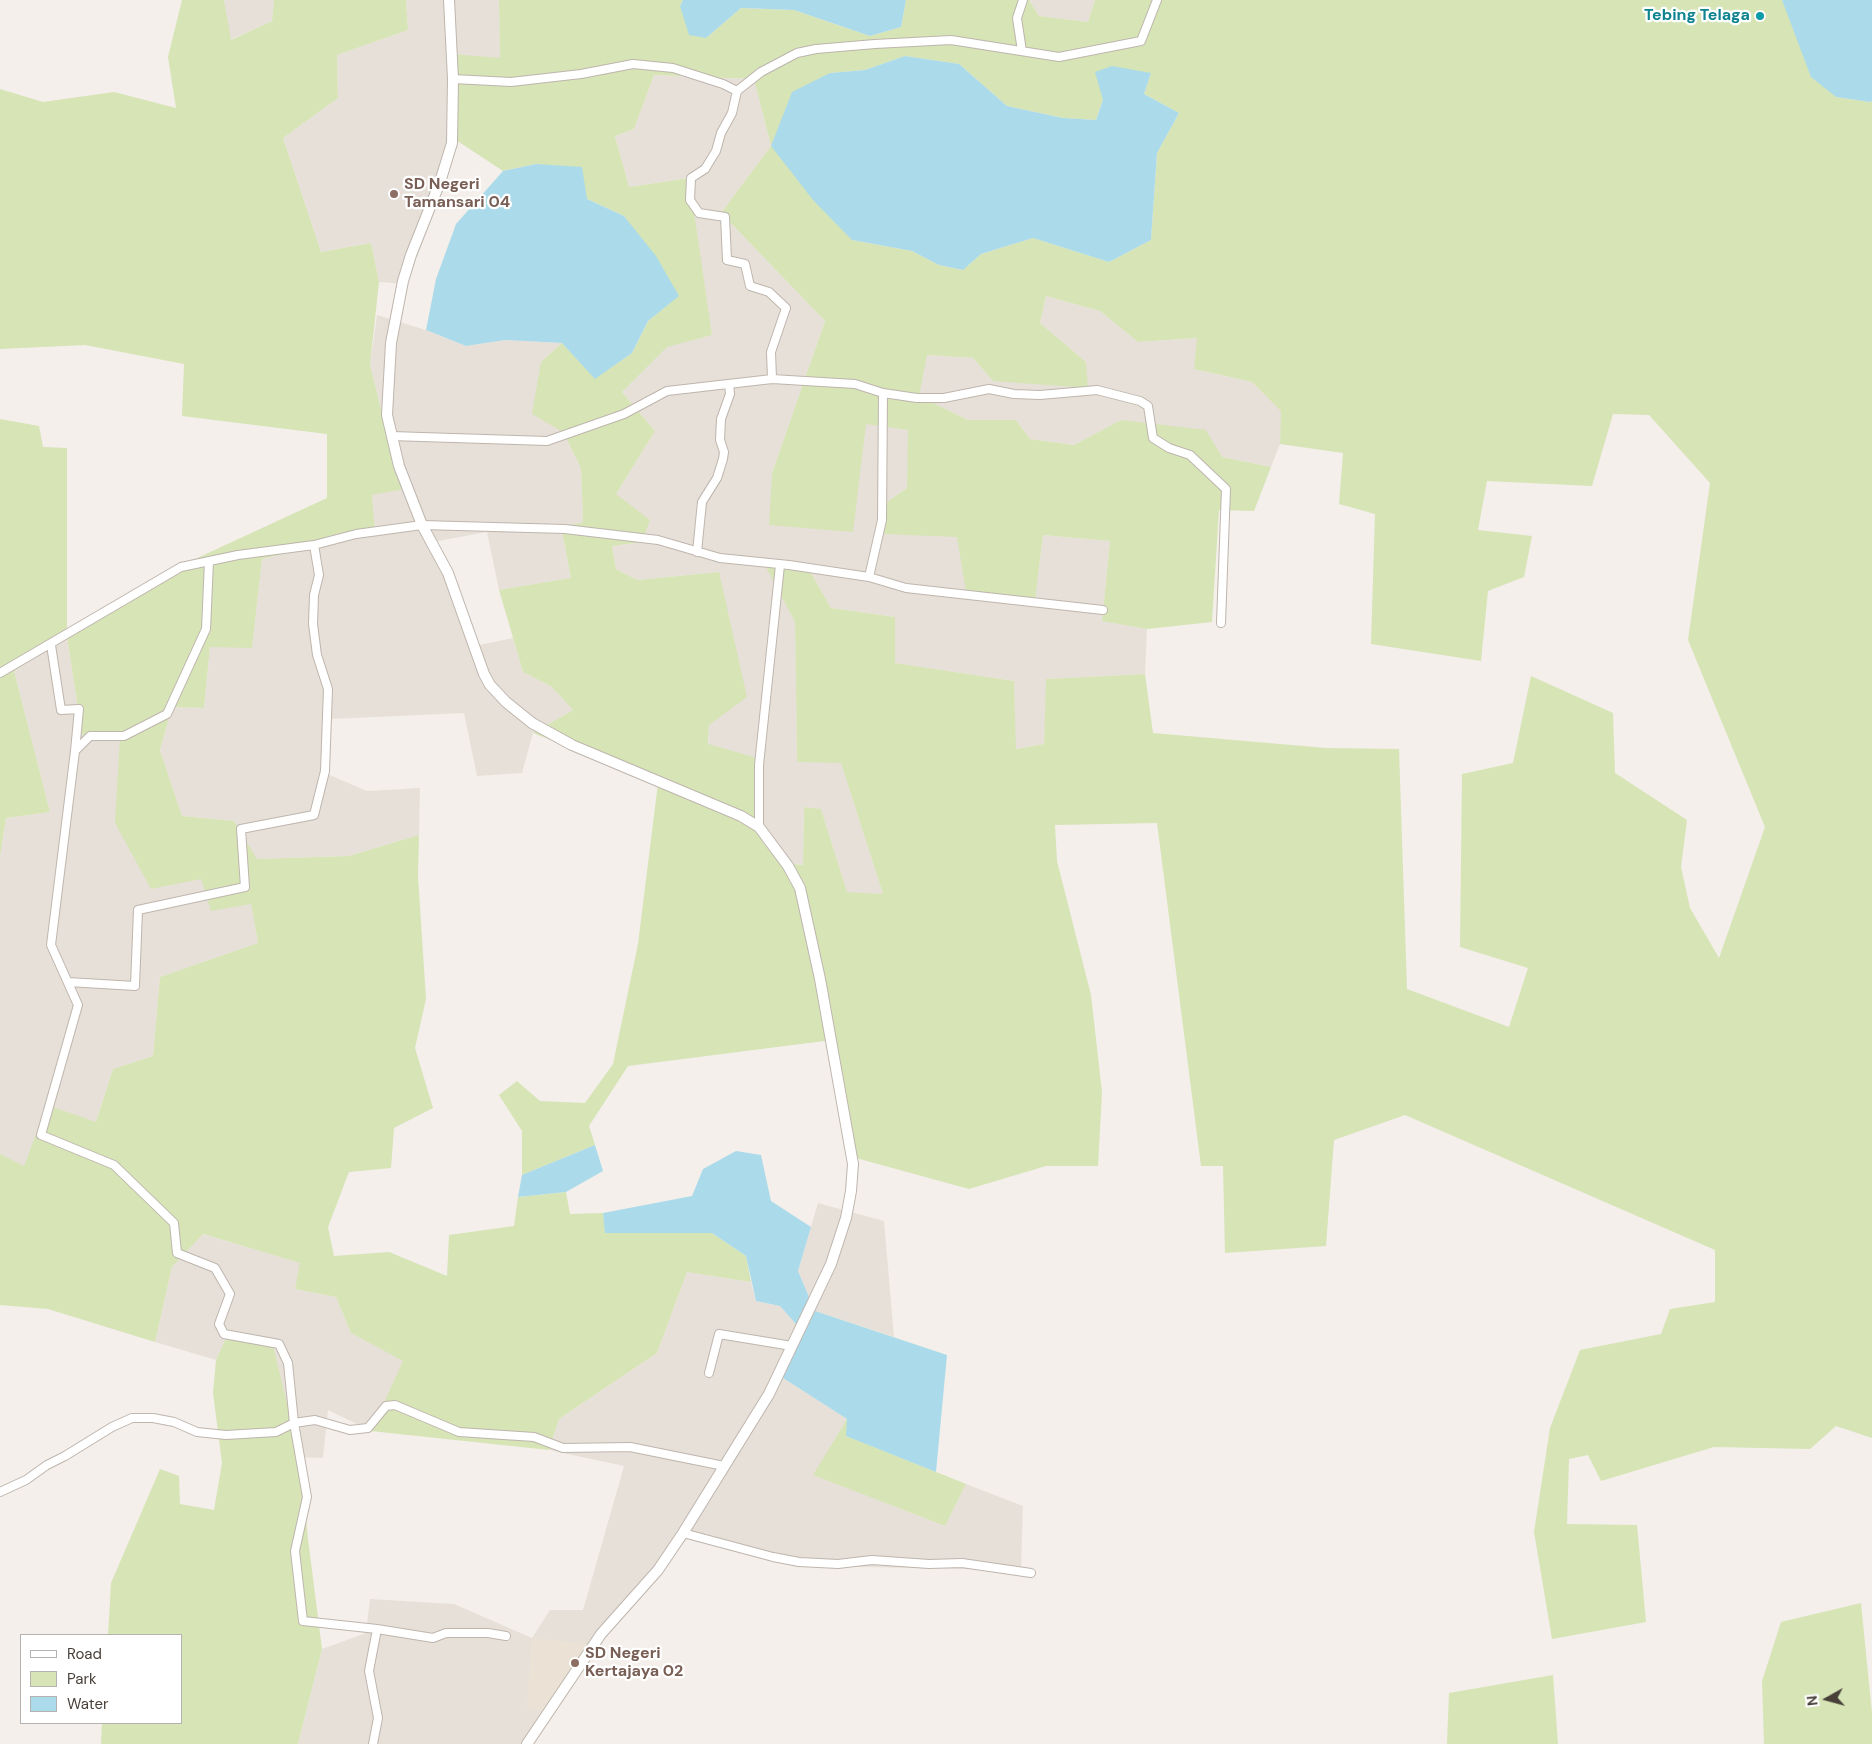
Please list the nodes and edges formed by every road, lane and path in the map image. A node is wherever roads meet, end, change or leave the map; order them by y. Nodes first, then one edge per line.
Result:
1 (449, 0) edge
2 (1023, 0) edge
3 (1157, 0) edge
4 (1022, 51) junction
5 (453, 79) junction
6 (737, 91) junction
7 (772, 379) junction
8 (729, 384) junction
9 (883, 393) junction
10 (392, 436) junction
11 (422, 525) junction
12 (314, 545) junction
13 (697, 552) junction
14 (209, 561) junction
15 (780, 564) junction
16 (869, 577) junction
17 (1103, 610) dead end
18 (1222, 623) dead end
19 (51, 645) junction
20 (0, 674) edge
21 (75, 751) junction
22 (759, 827) junction
23 (68, 982) junction
24 (792, 1346) junction
25 (709, 1373) dead end
26 (294, 1423) junction
27 (724, 1466) junction
28 (0, 1492) edge
29 (683, 1533) junction
30 (1031, 1573) dead end
31 (377, 1629) junction
32 (506, 1636) dead end
33 (373, 1744) edge
34 (527, 1744) edge

1 - 5 street
2 - 4 street
3 - 4 street
4 - 6 street
5 - 6 street
5 - 10 street
6 - 7 street
7 - 8 street
7 - 9 street
8 - 10 street
8 - 13 street
9 - 16 street
9 - 18 street
10 - 11 street
11 - 12 street
11 - 13 street
11 - 22 street
12 - 14 street
12 - 23 street
13 - 15 street
14 - 19 street
14 - 21 street
15 - 16 street
15 - 22 street
16 - 17 street
19 - 20 street
19 - 21 street
21 - 23 street
22 - 24 street
23 - 26 street
24 - 25 street
24 - 27 street
26 - 27 street
26 - 28 street
26 - 31 street
27 - 29 street
29 - 30 street
29 - 34 street
31 - 32 street
31 - 33 street

